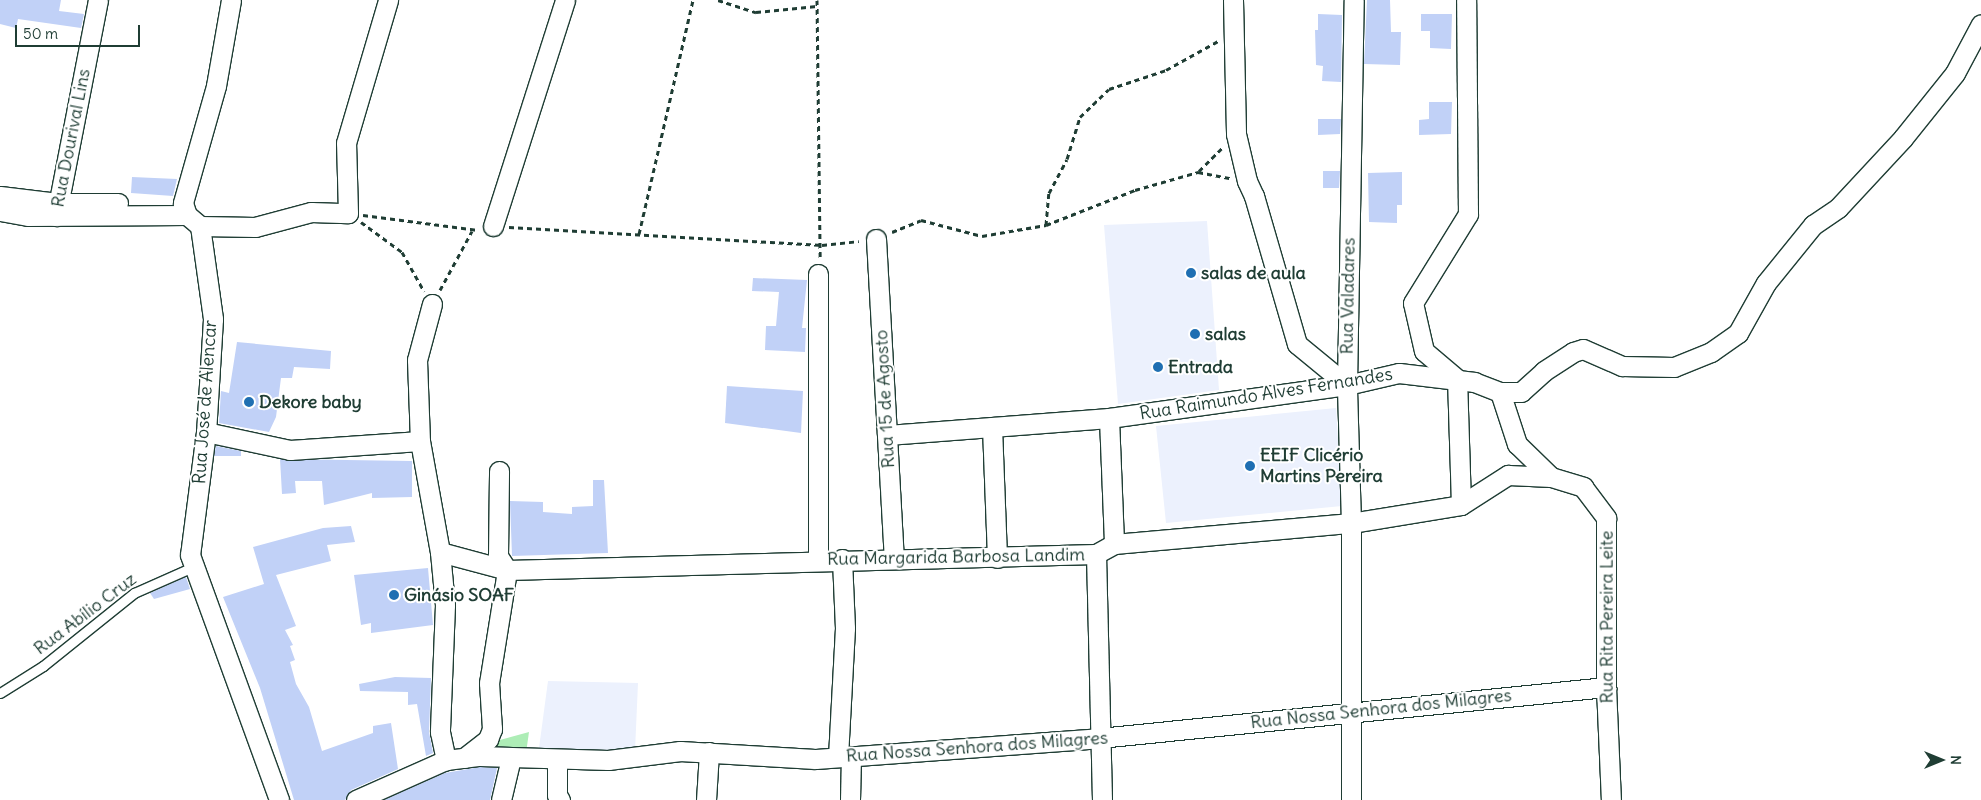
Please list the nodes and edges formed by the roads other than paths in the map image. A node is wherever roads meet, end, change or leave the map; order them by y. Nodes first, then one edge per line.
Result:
1 (98, 0) edge
2 (230, 0) edge
3 (388, 0) edge
4 (565, 0) edge
5 (1233, 0) edge
6 (1354, 0) edge
7 (1466, 0) edge
8 (1981, 24) edge
9 (0, 196) edge
10 (57, 210) junction
11 (0, 211) edge
12 (190, 215) junction
13 (492, 226) road end
14 (876, 239) road end
15 (818, 274) road end
16 (432, 304) road end
17 (1457, 379) junction
18 (1347, 385) junction
19 (1500, 392) junction
20 (1109, 418) junction
21 (992, 427) junction
22 (206, 432) junction
23 (887, 435) junction
24 (420, 441) junction
25 (499, 471) dead end
26 (1551, 477) junction
27 (1461, 506) junction
28 (1351, 522) junction
29 (1114, 544) junction
30 (440, 552) junction
31 (1096, 554) junction
32 (894, 558) junction
33 (997, 558) junction
34 (842, 560) junction
35 (818, 561) junction
36 (193, 567) junction
37 (507, 570) junction
38 (1606, 687) junction
39 (0, 693) edge
40 (1353, 712) junction
41 (1099, 738) junction
42 (709, 752) junction
43 (844, 757) junction
44 (511, 758) junction
45 (455, 759) junction
46 (557, 759) junction
47 (279, 800) edge
48 (356, 800) edge
49 (500, 800) edge
50 (560, 800) edge
51 (706, 800) edge
52 (850, 800) edge
53 (1102, 800) edge
54 (1351, 800) edge
55 (1611, 800) edge

1 - 10 street, Rua Dourival Lins
2 - 12 street, Rua José de Alencar
3 - 12 street
4 - 13 street
5 - 18 street
6 - 18 street, Rua Valadares
7 - 17 street
8 - 19 street, Rua Raimundo Alves Fernandes
9 - 10 street
10 - 11 street
10 - 12 street
12 - 22 street, Rua José de Alencar
14 - 23 street, Rua 15 de Agosto
15 - 35 street
16 - 24 street
17 - 18 street, Rua Raimundo Alves Fernandes
17 - 19 street, Rua Raimundo Alves Fernandes
17 - 27 street
18 - 20 street, Rua Raimundo Alves Fernandes
18 - 28 street, Rua Valadares
19 - 26 street, Rua Rita Pereira Leite
20 - 21 street, Rua Raimundo Alves Fernandes
20 - 29 street
21 - 23 street, Rua Raimundo Alves Fernandes
21 - 33 street
22 - 24 street
22 - 36 street, Rua José de Alencar
23 - 32 street, Rua 15 de Agosto
24 - 30 street
25 - 37 street
26 - 27 street, Rua Margarida Barbosa Landim
26 - 38 street, Rua Rita Pereira Leite
27 - 28 street, Rua Margarida Barbosa Landim
28 - 29 street, Rua Margarida Barbosa Landim
28 - 40 street, Rua Valadares
29 - 31 street, Rua Margarida Barbosa Landim
30 - 37 street, Rua Margarida Barbosa Landim
30 - 45 street
31 - 33 street, Rua Margarida Barbosa Landim
31 - 41 street
32 - 33 street, Rua Margarida Barbosa Landim
32 - 34 street, Rua Margarida Barbosa Landim
34 - 35 street, Rua Margarida Barbosa Landim
34 - 43 street
35 - 37 street, Rua Margarida Barbosa Landim
36 - 39 lane, Rua Abílio Cruz
36 - 47 street, Rua José de Alencar
37 - 45 street
38 - 40 street, Rua Nossa Senhora dos Milagres
38 - 55 street, Rua Rita Pereira Leite
40 - 41 street, Rua Nossa Senhora dos Milagres
40 - 54 street, Rua Valadares
41 - 43 street, Rua Nossa Senhora dos Milagres
41 - 53 street
42 - 43 street, Rua Nossa Senhora dos Milagres
42 - 46 street, Rua Nossa Senhora dos Milagres
42 - 51 street
43 - 52 street
44 - 45 street, Rua Nossa Senhora dos Milagres
44 - 46 street, Rua Nossa Senhora dos Milagres
44 - 49 street
45 - 48 street, Rua Nossa Senhora dos Milagres
46 - 50 street

